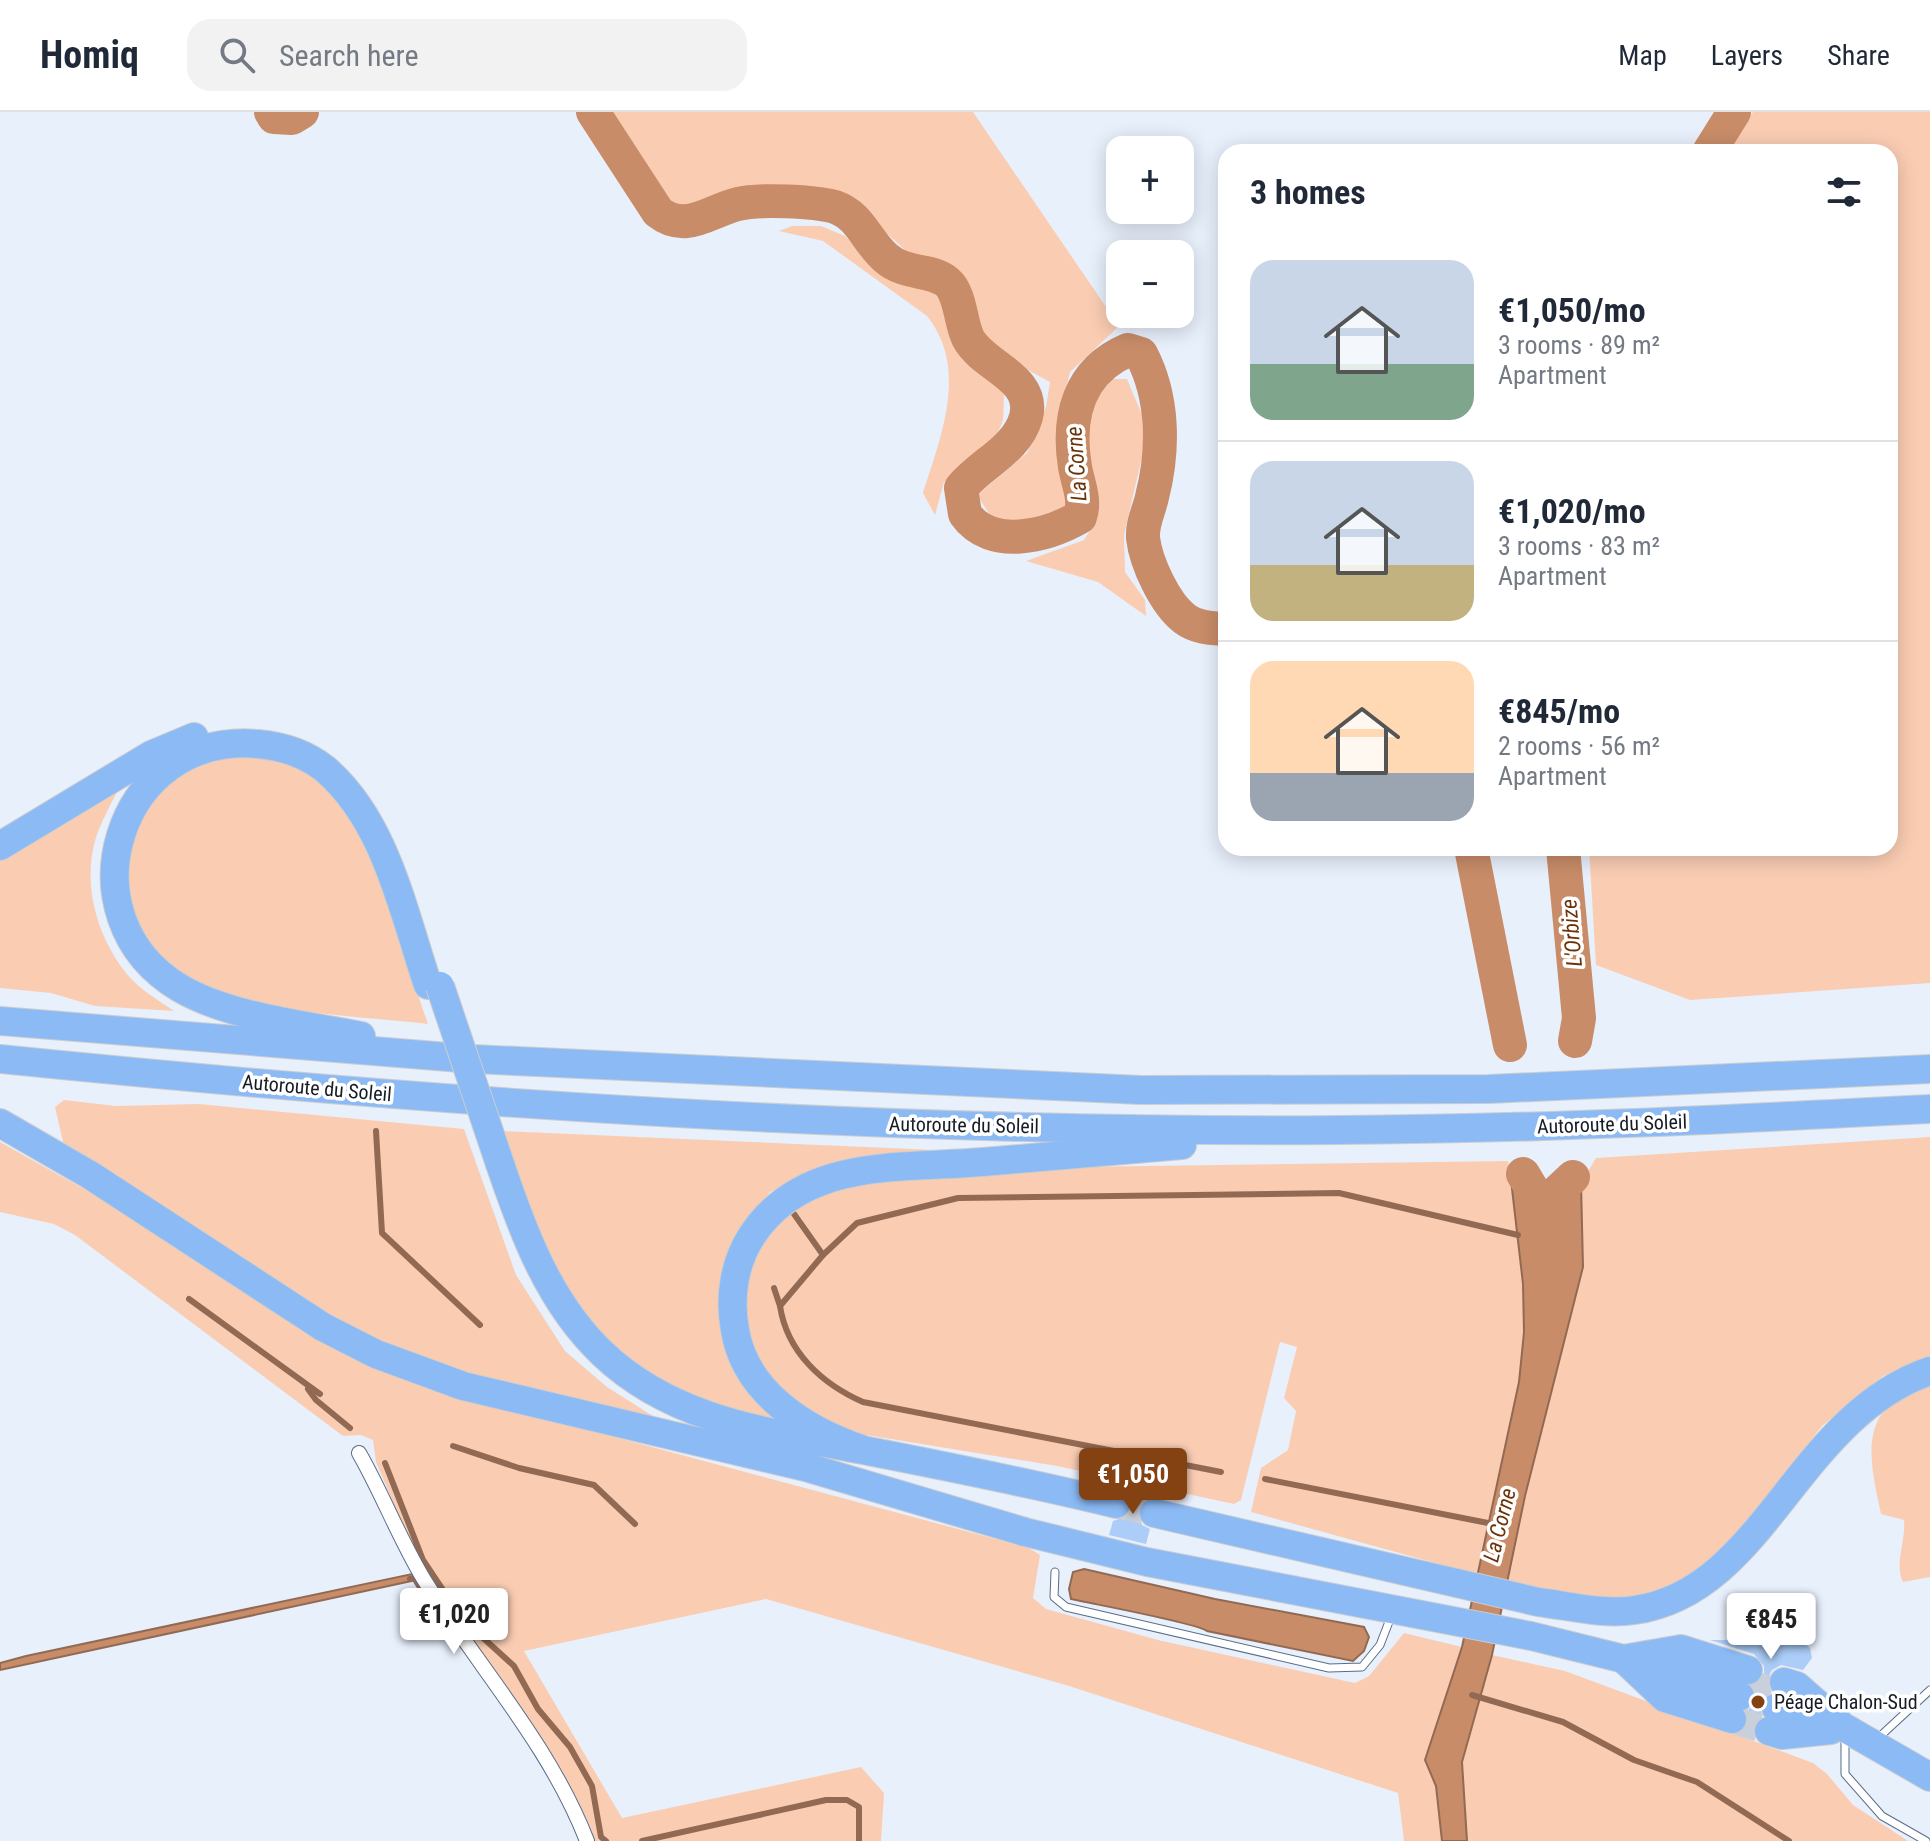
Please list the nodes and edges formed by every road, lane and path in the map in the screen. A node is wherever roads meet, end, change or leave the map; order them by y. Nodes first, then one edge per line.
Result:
1 (0, 846) edge
2 (434, 985) junction
3 (0, 1021) edge
4 (0, 1059) edge
5 (473, 1059) junction
6 (1930, 1069) edge
7 (1930, 1109) edge
8 (0, 1123) edge
9 (1366, 1130) junction
10 (493, 1163) junction
11 (1930, 1371) edge
12 (861, 1449) junction
13 (359, 1453) dead end
14 (809, 1468) junction
15 (1117, 1504) tunnel mouth
16 (1154, 1513) tunnel mouth
17 (1055, 1572) dead end
18 (1394, 1608) junction
19 (1930, 1690) edge
20 (1740, 1695) tunnel mouth
21 (1776, 1707) tunnel mouth
22 (1845, 1728) junction
23 (1872, 1743) junction
24 (1930, 1777) edge
25 (587, 1841) edge
26 (1926, 1841) edge

1 - 2 highway
2 - 5 highway
2 - 10 highway
3 - 5 highway, Autoroute du Soleil
4 - 9 highway, Autoroute du Soleil
5 - 6 highway, Autoroute du Soleil
7 - 9 highway, Autoroute du Soleil
8 - 14 highway
9 - 12 highway
10 - 12 highway
10 - 14 highway
11 - 16 highway
12 - 15 highway
13 - 25 street
14 - 18 highway
17 - 18 lane
18 - 20 highway
19 - 23 lane
21 - 22 highway
22 - 23 highway
22 - 26 lane
23 - 24 highway

